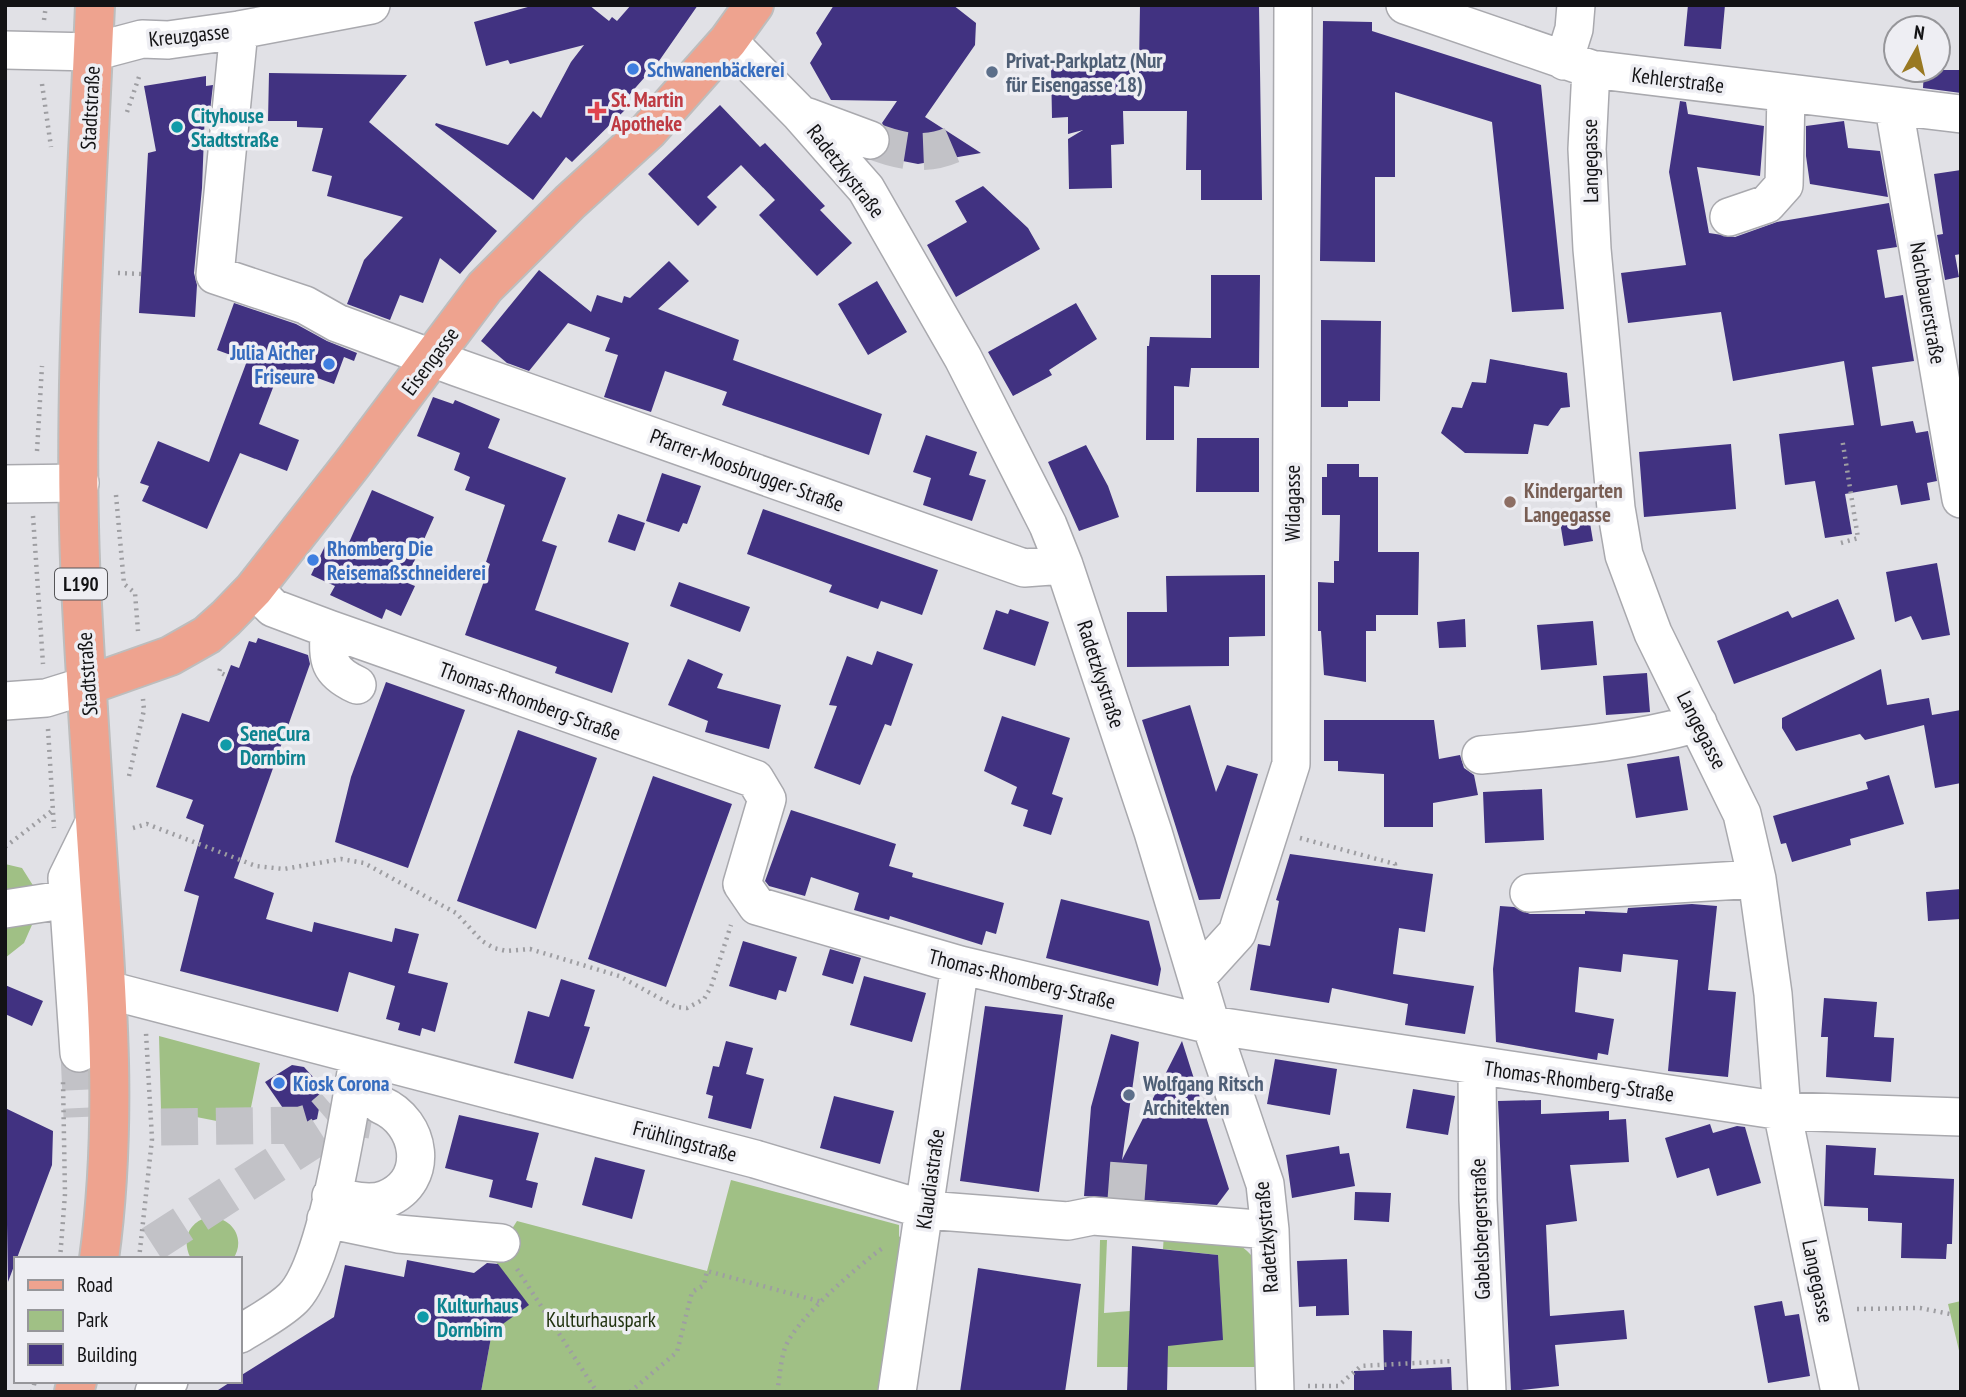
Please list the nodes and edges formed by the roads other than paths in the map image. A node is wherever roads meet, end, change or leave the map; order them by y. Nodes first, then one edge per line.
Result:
1 (95, 5) edge
2 (754, 5) edge
3 (1293, 5) edge
4 (1405, 5) edge
5 (1576, 5) edge
6 (351, 7) edge
7 (239, 30) junction
8 (728, 41) junction
9 (5, 50) edge
10 (93, 52) junction
11 (1577, 65) junction
12 (1786, 94) junction
13 (1894, 108) junction
14 (800, 114) junction
15 (1961, 114) edge
16 (870, 140) tunnel mouth
17 (1729, 217) dead end
18 (433, 357) junction
19 (97, 483) junction
20 (5, 484) edge
21 (1961, 499) edge
22 (1065, 565) junction
23 (254, 589) junction
24 (329, 629) junction
25 (88, 685) junction
26 (357, 685) dead end
27 (5, 701) edge
28 (1698, 723) junction
29 (1481, 755) dead end
30 (113, 818) junction
31 (1757, 879) junction
32 (1529, 893) dead end
33 (69, 899) junction
34 (5, 909) edge
35 (103, 927) junction
36 (960, 965) junction
37 (1197, 977) junction
38 (108, 990) junction
39 (1211, 1025) junction
40 (359, 1056) junction
41 (71, 1060) tunnel mouth
42 (1477, 1066) junction
43 (1782, 1111) junction
44 (378, 1113) tunnel mouth
45 (1961, 1117) edge
46 (331, 1197) junction
47 (926, 1210) junction
48 (1270, 1230) junction
49 (501, 1243) road end
50 (99, 1257) edge
51 (242, 1333) edge
52 (1486, 1376) edge
53 (897, 1392) edge
54 (1275, 1392) edge
55 (1840, 1392) edge

1 - 10 main road, Stadtstraße / L190
2 - 8 main road, Eisengasse
3 - 37 street, Widagasse
4 - 11 street, Kehlerstraße
5 - 11 street, Langegasse
6 - 7 street, Kreuzgasse
7 - 10 street, Kreuzgasse
7 - 18 street, Pfarrer-Moosbrugger-Straße
8 - 14 street, Radetzkystraße
8 - 18 main road, Eisengasse
9 - 10 street, Kreuzgasse
10 - 19 main road, Stadtstraße / L190
11 - 12 street, Kehlerstraße
11 - 28 street, Langegasse
12 - 13 street, Kehlerstraße
12 - 17 street
13 - 15 street, Kehlerstraße
13 - 21 street, Nachbauerstraße
14 - 16 street
14 - 22 street, Radetzkystraße
18 - 22 street, Pfarrer-Moosbrugger-Straße
18 - 23 main road, Eisengasse
19 - 20 street
19 - 25 main road, Stadtstraße / L190
22 - 37 street, Radetzkystraße
23 - 24 street, Thomas-Rhomberg-Straße
23 - 25 main road, Eisengasse
24 - 26 street
24 - 36 street, Thomas-Rhomberg-Straße
25 - 27 street
25 - 30 main road, Stadtstraße / L190
28 - 29 street
28 - 31 street, Langegasse
30 - 33 street
30 - 35 main road, Stadtstraße / L190
31 - 32 street
31 - 43 street, Langegasse
33 - 34 street
33 - 35 street
33 - 41 street
35 - 38 main road, Stadtstraße / L190
36 - 39 street, Thomas-Rhomberg-Straße
36 - 47 street, Klaudiastraße
37 - 39 street, Radetzkystraße
38 - 40 street, Frühlingstraße
38 - 50 main road, Stadtstraße / L190
39 - 42 street, Thomas-Rhomberg-Straße
39 - 48 street, Radetzkystraße
40 - 46 street
40 - 47 street, Frühlingstraße
42 - 43 street, Thomas-Rhomberg-Straße
42 - 52 street, Gabelsbergerstraße
43 - 45 street, Thomas-Rhomberg-Straße
43 - 55 street, Langegasse
44 - 46 street
46 - 49 street
46 - 51 street
47 - 48 street, Frühlingstraße
47 - 53 street, Klaudiastraße
48 - 54 street, Radetzkystraße

